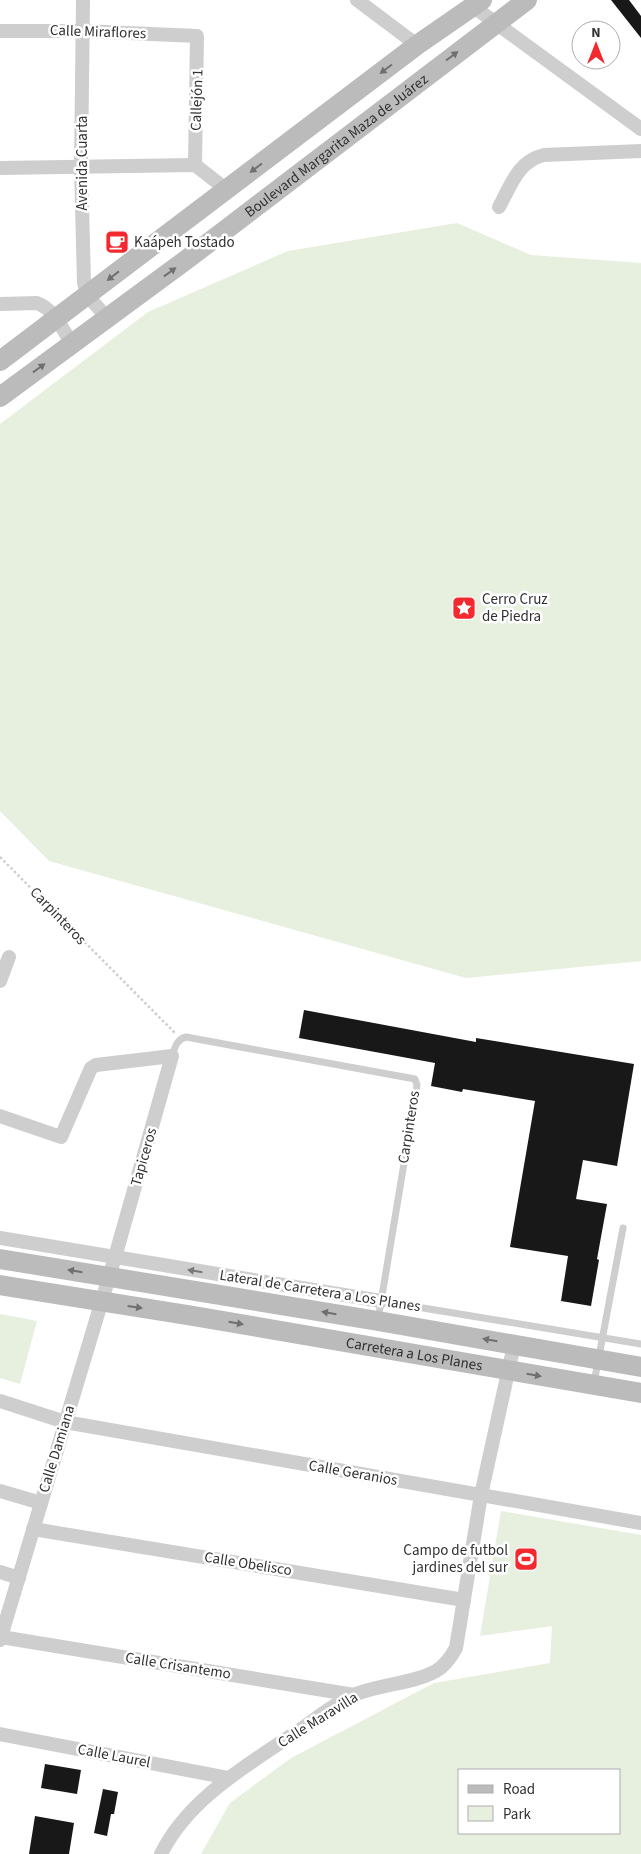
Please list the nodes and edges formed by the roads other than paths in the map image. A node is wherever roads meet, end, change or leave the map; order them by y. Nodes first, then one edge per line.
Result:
1 (82, 0) edge
2 (358, 0) edge
3 (527, 0) edge
4 (478, 3) edge
5 (496, 23) junction
6 (0, 30) edge
7 (82, 31) junction
8 (196, 35) joint
9 (417, 45) junction
10 (641, 129) edge
11 (641, 150) edge
12 (194, 165) junction
13 (81, 166) junction
14 (0, 168) edge
15 (227, 190) junction
16 (499, 207) dead end
17 (88, 296) junction
18 (0, 304) edge
19 (107, 318) junction
20 (56, 319) junction
21 (72, 344) junction
22 (0, 361) edge
23 (0, 397) edge
24 (9, 957) dead end
25 (0, 980) edge
26 (172, 1056) junction
27 (0, 1116) edge
28 (624, 1228) dead end
29 (0, 1238) edge
30 (115, 1258) junction
31 (0, 1259) edge
32 (109, 1276) junction
33 (0, 1285) edge
34 (381, 1301) junction
35 (101, 1302) junction
36 (378, 1321) junction
37 (602, 1338) junction
38 (641, 1344) edge
39 (514, 1345) junction
40 (598, 1360) junction
41 (641, 1367) edge
42 (508, 1371) junction
43 (594, 1385) junction
44 (641, 1393) edge
45 (0, 1401) edge
46 (65, 1422) junction
47 (0, 1491) edge
48 (481, 1495) junction
49 (41, 1503) junction
50 (641, 1523) edge
51 (33, 1529) junction
52 (0, 1572) edge
53 (18, 1578) junction
54 (464, 1600) junction
55 (0, 1638) edge
56 (354, 1695) junction
57 (0, 1734) edge
58 (229, 1778) junction
59 (161, 1854) edge

1 - 7 street, Avenida Cuarta
2 - 9 street
3 - 5 main road, Boulevard Margarita Maza de Juárez
4 - 5 street
4 - 9 main road, Boulevard Margarita Maza de Juárez
5 - 10 street
19 -> 5 main road, Boulevard Margarita Maza de Juárez
6 - 7 street, Calle Miraflores
7 - 8 street, Calle Miraflores
7 - 13 street, Avenida Cuarta
8 - 12 street, Callejón 1
9 -> 15 main road, Boulevard Margarita Maza de Juárez
11 - 16 street
12 - 13 street
12 - 15 street
13 - 14 street
13 - 17 street, Avenida Cuarta
15 -> 17 main road, Boulevard Margarita Maza de Juárez
17 - 19 street
17 - 20 main road, Boulevard Margarita Maza de Juárez
18 - 20 street
19 - 21 main road, Boulevard Margarita Maza de Juárez
20 - 21 street
20 - 22 main road, Boulevard Margarita Maza de Juárez
23 -> 21 main road, Boulevard Margarita Maza de Juárez
24 - 25 street
26 - 27 street
26 - 30 street, Tapiceros
26 - 34 lane, Carpinteros
28 - 37 lane
29 - 30 street, Lateral de Carretera a Los Planes
30 - 32 street, Calle Damiana
34 -> 30 street, Lateral de Carretera a Los Planes
32 -> 31 main road, Carretera a Los Planes
32 - 35 street, Calle Damiana
36 -> 32 main road, Carretera a Los Planes
33 - 35 main road, Carretera a Los Planes
34 - 36 lane, Carpinteros
34 - 37 lane, Lateral de Carretera a Los Planes
35 -> 42 main road, Carretera a Los Planes
35 - 46 street, Calle Damiana
39 -> 36 main road, Carretera a Los Planes
37 - 38 lane, Lateral de Carretera a Los Planes
37 - 40 lane
39 - 40 main road, Carretera a Los Planes
39 - 42 street, Calle Maravilla
40 - 41 main road, Carretera a Los Planes
40 - 43 lane
42 -> 43 main road, Carretera a Los Planes
42 - 48 street, Calle Maravilla
43 - 44 main road, Carretera a Los Planes
45 - 46 street, Calle Geranios
46 - 48 street, Calle Geranios
46 - 49 street, Calle Damiana
47 - 49 street
48 - 50 street, Calle Geranios
48 - 54 street, Calle Maravilla
49 - 51 street, Calle Damiana
51 - 53 street, Calle Damiana
51 - 54 street, Calle Obelisco
52 - 53 street
53 - 55 street, Calle Damiana
54 - 56 street, Calle Maravilla
55 - 56 street, Calle Crisantemo
56 - 58 street, Calle Maravilla
57 - 58 street, Calle Laurel
58 - 59 street, Calle Maravilla

